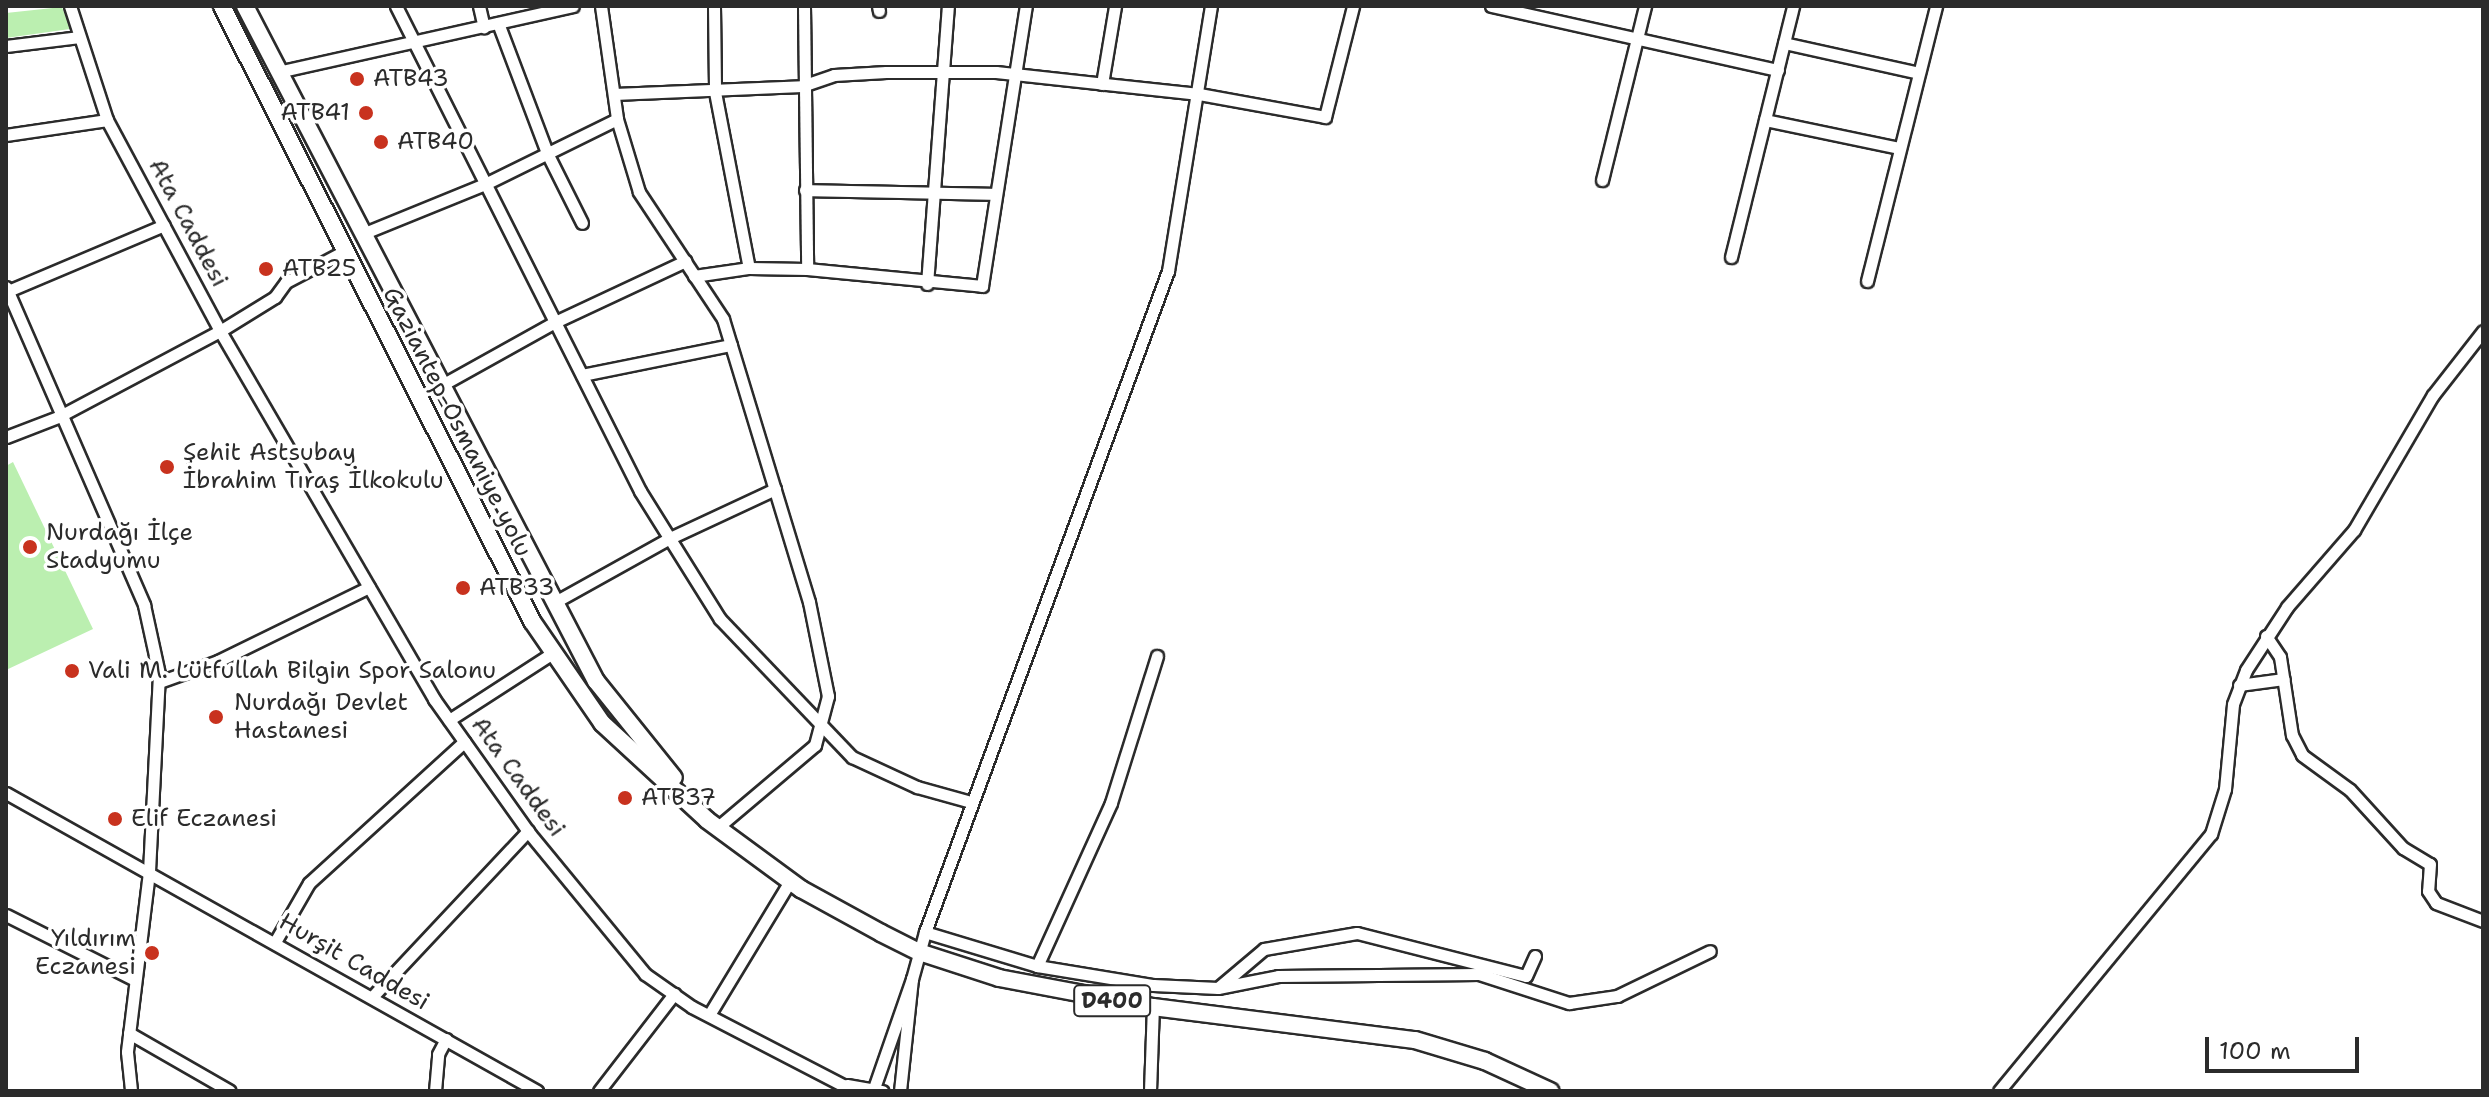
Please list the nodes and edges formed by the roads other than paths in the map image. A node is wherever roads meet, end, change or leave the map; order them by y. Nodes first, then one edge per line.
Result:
1 (70, 6) edge
2 (222, 6) edge
3 (245, 6) edge
4 (396, 6) edge
5 (479, 6) edge
6 (573, 6) edge
7 (601, 6) edge
8 (714, 6) edge
9 (804, 6) edge
10 (948, 6) edge
11 (1026, 6) edge
12 (1115, 6) edge
13 (1211, 6) edge
14 (1353, 6) edge
15 (1491, 6) edge
16 (1645, 6) edge
17 (1793, 6) edge
18 (1936, 6) edge
19 (498, 23) junction
20 (484, 27) junction
21 (79, 37) junction
22 (1636, 38) junction
23 (414, 42) junction
24 (1784, 43) junction
25 (6, 46) edge
26 (1778, 70) junction
27 (944, 71) junction
28 (278, 72) junction
29 (1919, 73) junction
30 (1013, 74) junction
31 (1102, 84) junction
32 (802, 86) junction
33 (715, 92) junction
34 (614, 94) junction
35 (1199, 94) junction
36 (617, 119) junction
37 (107, 120) junction
38 (1765, 120) junction
39 (6, 135) edge
40 (1899, 148) junction
41 (547, 153) junction
42 (1602, 180) dead end
43 (485, 184) junction
44 (805, 190) junction
45 (933, 190) junction
46 (995, 194) junction
47 (582, 223) dead end
48 (164, 225) junction
49 (362, 234) junction
50 (343, 252) junction
51 (1731, 257) dead end
52 (685, 261) junction
53 (749, 268) junction
54 (807, 269) junction
55 (694, 276) junction
56 (1867, 281) dead end
57 (927, 284) junction
58 (7, 289) edge
59 (555, 322) junction
60 (220, 331) junction
61 (2483, 331) edge
62 (731, 345) junction
63 (582, 375) junction
64 (440, 386) junction
65 (58, 417) junction
66 (6, 437) edge
67 (775, 489) junction
68 (670, 538) junction
69 (369, 587) junction
70 (555, 602) junction
71 (2266, 636) junction
72 (554, 652) junction
73 (1157, 656) dead end
74 (2284, 679) junction
75 (159, 682) junction
76 (2239, 685) junction
77 (449, 720) junction
78 (818, 727) junction
79 (464, 742) junction
80 (6, 793) edge
81 (971, 802) junction
82 (712, 824) junction
83 (528, 831) junction
84 (149, 872) junction
85 (790, 881) junction
86 (6, 915) edge
87 (2483, 921) edge
88 (925, 932) junction
89 (275, 942) junction
90 (1710, 951) dead end
91 (919, 952) junction
92 (1535, 956) dead end
93 (1037, 966) junction
94 (133, 979) junction
95 (912, 979) junction
96 (1218, 988) junction
97 (674, 994) junction
98 (372, 997) junction
99 (1153, 1007) junction
100 (709, 1015) junction
101 (129, 1033) junction
102 (446, 1039) junction
103 (850, 1088) edge
104 (877, 1090) edge
105 (131, 1091) edge
106 (230, 1091) edge
107 (435, 1091) edge
108 (537, 1091) edge
109 (599, 1091) edge
110 (900, 1091) edge
111 (1150, 1091) edge
112 (1550, 1091) edge
113 (1999, 1091) edge

1 - 21 street, Ata Caddesi
2 - 50 highway, Gaziantep-Osmaniye yolu / D400
3 - 28 highway, Gaziantep-Osmaniye yolu / D400
4 - 23 street
5 - 20 street
6 - 19 street
7 - 34 street
8 - 33 street
9 - 32 street
10 - 27 street
11 - 30 street
12 - 31 street
13 - 35 street
14 - 35 street
15 - 22 street
16 - 22 street
17 - 24 street
18 - 29 street
19 - 20 street
19 - 41 street
20 - 23 street
21 - 25 street
21 - 37 street, Ata Caddesi
22 - 26 street
22 - 42 street
23 - 28 street
23 - 43 street
24 - 26 street
24 - 29 street
26 - 38 street
27 - 30 street
27 - 32 street
27 - 45 street
28 - 49 highway, Gaziantep-Osmaniye yolu / D400
29 - 40 street
30 - 31 street
30 - 46 street
31 - 35 street
32 - 33 street
32 - 44 street
33 - 34 street
33 - 53 street
34 - 36 street
35 - 81 street
36 - 41 street
36 - 52 street
37 - 39 street
37 - 48 street, Ata Caddesi
38 - 40 street
38 - 51 street
40 - 56 street
41 - 43 street
41 - 47 street
43 - 49 street
43 - 59 street
44 - 45 street
44 - 54 street
45 - 46 street
45 - 57 street
46 - 57 street
48 - 58 street
48 - 60 street, Ata Caddesi
49 - 64 highway, Gaziantep-Osmaniye yolu / D400
50 - 60 street
50 - 72 highway, Gaziantep-Osmaniye yolu / D400
52 - 55 street
52 - 59 street
53 - 54 street
53 - 55 street
54 - 57 street
55 - 62 street
58 - 65 street
59 - 63 street
59 - 64 street
60 - 65 street
60 - 69 street, Ata Caddesi
61 - 71 street
62 - 63 street
62 - 67 street
63 - 68 street
64 - 70 highway, Gaziantep-Osmaniye yolu / D400
65 - 66 street
65 - 75 street
67 - 68 street
67 - 78 street
68 - 70 street
68 - 78 street
69 - 75 street
69 - 77 street, Ata Caddesi
70 - 82 highway, Gaziantep-Osmaniye yolu / D400
71 - 74 street
71 - 76 street
72 - 77 street
72 - 82 highway, Gaziantep-Osmaniye yolu / D400
73 - 93 street
74 - 76 street
74 - 87 street
75 - 84 street
76 - 113 street
77 - 79 street, Ata Caddesi
78 - 81 street
78 - 82 street
79 - 83 street, Ata Caddesi
79 - 89 street
80 - 84 street, Hurşit Caddesi
81 - 88 street
82 - 85 highway, Gaziantep-Osmaniye yolu / D400
83 - 97 street, Ata Caddesi
83 - 98 street
84 - 89 street, Hurşit Caddesi
84 - 94 street
85 - 91 highway, Gaziantep-Osmaniye yolu / D400
85 - 100 street
86 - 94 street
88 - 91 street
88 - 93 street
89 - 98 street, Hurşit Caddesi
90 - 96 street
91 - 95 street
91 - 99 highway, Gaziantep-Osmaniye yolu / D400
92 - 96 street
93 - 96 street
94 - 101 street
95 - 104 street
95 - 110 street
97 - 100 street, Ata Caddesi
97 - 109 street
98 - 102 street, Hurşit Caddesi
99 - 111 street
99 - 112 highway, Gaziantep-Osmaniye yolu / D400
100 - 103 street, Ata Caddesi
101 - 105 street
101 - 106 street
102 - 107 street
102 - 108 street, Hurşit Caddesi
103 - 104 street

